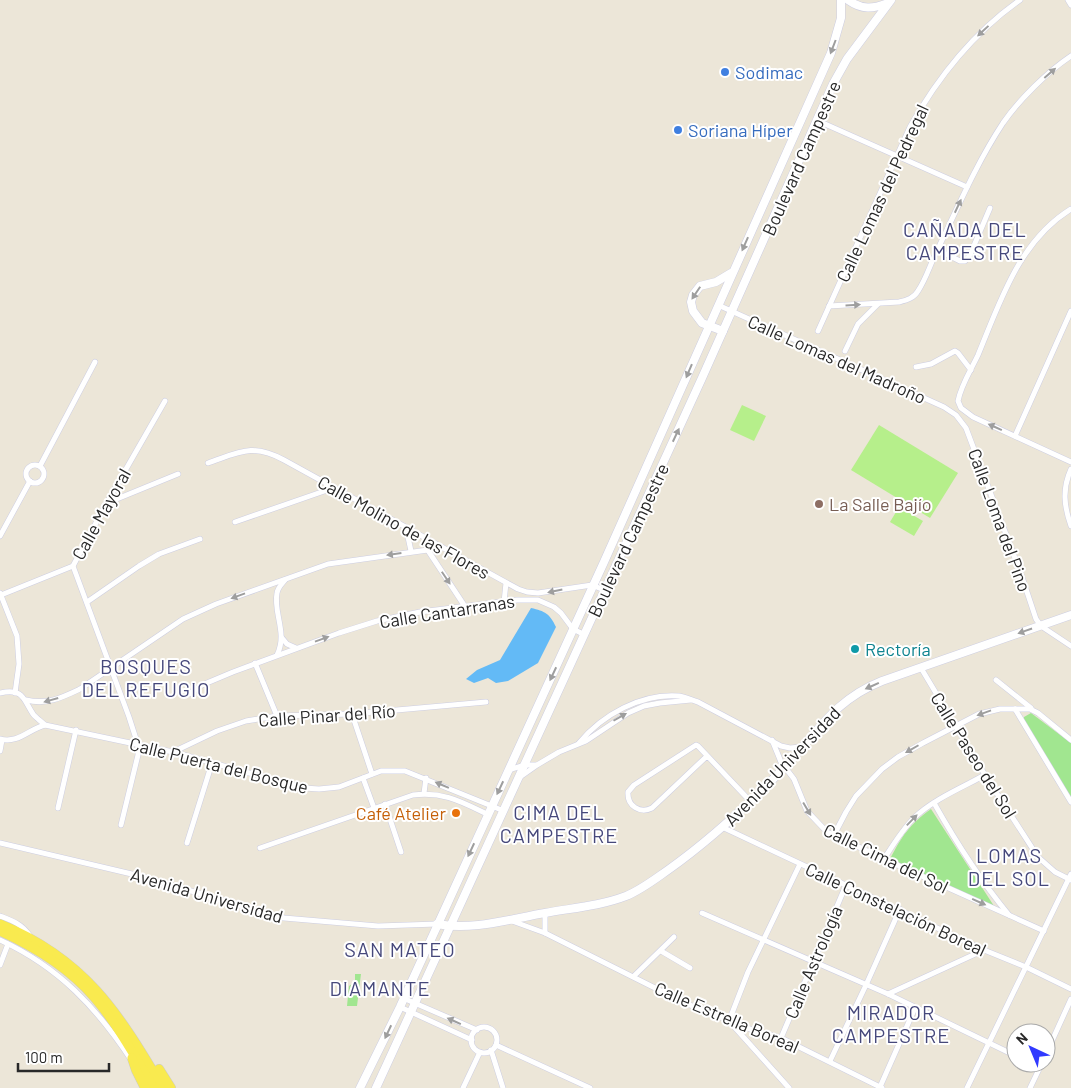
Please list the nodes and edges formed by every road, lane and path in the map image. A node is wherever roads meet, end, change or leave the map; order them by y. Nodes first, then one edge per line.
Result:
1 (841, 0) edge
2 (848, 0) edge
3 (1020, 0) edge
4 (1068, 0) edge
5 (889, 2) edge
6 (1071, 5) edge
7 (1071, 56) edge
8 (816, 120) junction
9 (897, 156) junction
10 (967, 187) junction
11 (990, 208) dead end
12 (1071, 209) edge
13 (938, 250) junction
14 (731, 273) junction
15 (878, 304) junction
16 (717, 305) junction
17 (829, 306) junction
18 (731, 311) junction
19 (1071, 311) edge
20 (708, 327) junction
21 (818, 331) dead end
22 (723, 332) junction
23 (845, 351) dead end
24 (95, 362) dead end
25 (916, 367) dead end
26 (971, 370) junction
27 (165, 401) dead end
28 (956, 415) joint
29 (1015, 436) junction
30 (1071, 462) edge
31 (208, 463) dead end
32 (40, 466) junction
33 (1071, 469) edge
34 (178, 474) dead end
35 (30, 481) junction
36 (334, 488) junction
37 (106, 504) junction
38 (235, 522) dead end
39 (1071, 526) edge
40 (406, 528) junction
41 (0, 536) edge
42 (200, 539) dead end
43 (442, 548) junction
44 (427, 549) junction
45 (411, 552) junction
46 (73, 566) junction
47 (286, 578) junction
48 (506, 583) junction
49 (592, 585) junction
50 (604, 590) junction
51 (0, 594) edge
52 (87, 602) junction
53 (504, 602) junction
54 (466, 608) junction
55 (1071, 615) edge
56 (1042, 626) junction
57 (573, 629) junction
58 (584, 635) junction
59 (281, 638) junction
60 (1071, 646) edge
61 (296, 648) junction
62 (277, 655) junction
63 (255, 663) junction
64 (111, 668) junction
65 (921, 668) junction
66 (996, 680) dead end
67 (15, 693) junction
68 (0, 694) edge
69 (189, 694) dead end
70 (26, 700) junction
71 (486, 702) dead end
72 (1015, 709) junction
73 (1033, 710) junction
74 (352, 714) junction
75 (277, 716) junction
76 (45, 724) junction
77 (955, 726) junction
78 (76, 730) junction
79 (1, 739) edge
80 (772, 740) junction
81 (1071, 740) edge
82 (138, 745) junction
83 (801, 747) junction
84 (0, 751) edge
85 (173, 752) junction
86 (707, 756) junction
87 (212, 763) junction
88 (526, 765) junction
89 (537, 765) junction
90 (785, 767) junction
91 (508, 770) junction
92 (372, 774) junction
93 (985, 775) junction
94 (362, 778) junction
95 (426, 778) junction
96 (520, 778) junction
97 (424, 793) junction
98 (751, 802) junction
99 (1071, 802) edge
100 (934, 803) junction
101 (385, 804) junction
102 (491, 806) junction
103 (58, 808) dead end
104 (374, 808) junction
105 (504, 811) junction
106 (488, 814) junction
107 (121, 825) dead end
108 (722, 827) junction
109 (834, 835) junction
110 (0, 843) edge
111 (187, 843) dead end
112 (260, 848) dead end
113 (401, 852) dead end
114 (884, 859) junction
115 (800, 864) junction
116 (1070, 878) edge
117 (846, 886) junction
118 (900, 910) junction
119 (545, 913) junction
120 (702, 913) dead end
121 (0, 916) edge
122 (1010, 917) junction
123 (508, 920) junction
124 (0, 924) edge
125 (437, 924) junction
126 (450, 927) junction
127 (1044, 930) junction
128 (0, 931) edge
129 (545, 933) junction
130 (30, 936) junction
131 (674, 938) dead end
132 (0, 940) edge
133 (764, 940) junction
134 (8, 944) junction
135 (984, 950) junction
136 (661, 951) junction
137 (813, 962) junction
138 (0, 965) edge
139 (1026, 967) junction
140 (690, 968) dead end
141 (634, 976) junction
142 (866, 986) junction
143 (1071, 989) edge
144 (888, 994) junction
145 (404, 998) junction
146 (1071, 999) edge
147 (416, 1003) junction
148 (400, 1007) junction
149 (915, 1008) junction
150 (412, 1012) junction
151 (729, 1021) junction
152 (477, 1030) junction
153 (1056, 1032) edge
154 (780, 1038) junction
155 (472, 1040) junction
156 (988, 1042) junction
157 (496, 1045) junction
158 (134, 1048) junction
159 (491, 1050) junction
160 (1006, 1051) edge
161 (480, 1052) junction
162 (830, 1061) junction
163 (133, 1062) junction
164 (1037, 1073) edge
165 (145, 1088) edge
166 (154, 1088) edge
167 (163, 1088) edge
168 (171, 1088) edge
169 (360, 1088) edge
170 (376, 1088) edge
171 (463, 1088) edge
172 (504, 1088) edge
173 (590, 1088) edge
174 (789, 1088) edge
175 (881, 1088) edge
176 (967, 1088) edge
177 (1030, 1088) edge

1 -> 14 street, Boulevard Campestre
2 - 5 street
3 -> 9 street, Calle Lomas del Pedregal
4 - 6 street
5 - 8 street, Boulevard Campestre
10 -> 7 street
8 - 9 street
8 - 18 street, Boulevard Campestre
9 - 10 street
9 - 17 street, Calle Lomas del Pedregal
13 -> 10 street
11 - 13 street
12 - 26 street
13 - 15 street
14 - 16 street, Boulevard Campestre
14 -> 20 street
17 -> 15 street
15 - 23 street
16 - 18 street, Calle Lomas del Madroño
16 - 20 street, Boulevard Campestre
17 - 21 street, Calle Lomas del Pedregal
18 - 22 street, Boulevard Campestre
18 - 28 street, Calle Lomas del Madroño
19 - 29 street
20 - 22 street
20 -> 49 street, Boulevard Campestre
50 -> 22 street, Boulevard Campestre
24 - 32 street
25 - 26 street
29 -> 26 street
27 - 37 street, Calle Mayoral
28 - 56 street, Calle Loma del Pino
29 - 30 street
31 - 36 street, Calle Molino de las Flores
32 - 35 street
32 - 35 street
33 - 39 street
34 - 37 street
35 - 41 street
36 - 38 street
36 - 40 street, Calle Molino de las Flores
37 - 46 street, Calle Mayoral
40 - 43 street, Calle Molino de las Flores
40 - 45 street
42 - 52 street
43 - 44 street
43 - 48 street, Calle Molino de las Flores
44 - 45 street
44 -> 54 street
45 -> 47 street
46 - 51 street
46 - 52 street, Calle Mayoral
47 - 59 street
47 -> 64 street
49 -> 48 street, Calle Molino de las Flores
48 - 53 street
49 - 50 street
49 - 57 street, Boulevard Campestre
50 - 58 street, Boulevard Campestre
51 - 67 street
52 - 64 street, Calle Mayoral
53 - 54 street, Calle Cantarranas
53 - 57 street, Calle Cantarranas
61 -> 54 street, Calle Cantarranas
55 - 56 street, Avenida Universidad
56 - 60 street
56 -> 65 street, Avenida Universidad
57 - 58 street, Calle Cantarranas
57 -> 91 street, Boulevard Campestre
58 - 88 street, Boulevard Campestre
59 - 61 street
59 - 62 street
61 - 62 street, Calle Cantarranas
62 - 63 street, Calle Cantarranas
63 - 69 street, Calle Cantarranas
63 - 75 street
64 -> 70 street
64 - 82 street, Calle Mayoral
65 - 77 street, Calle Paseo del Sol
65 -> 83 street, Avenida Universidad
66 - 73 street
67 - 68 street
67 - 70 street
70 - 76 street
71 - 74 street, Calle Pinar del Río
72 - 73 street
72 -> 77 street
72 - 99 street
73 - 81 street
74 - 75 street, Calle Pinar del Río
74 - 92 street
75 - 85 street, Calle Pinar del Río
76 - 78 street, Calle Puerta del Bosque
76 - 79 street
77 - 93 street, Calle Paseo del Sol
77 -> 109 street
78 - 82 street, Calle Puerta del Bosque
78 - 103 street
79 - 84 street
80 - 83 street
80 - 89 street
80 - 90 street, Calle Cima del Sol
82 - 85 street, Calle Puerta del Bosque
82 - 107 street
83 - 90 street, Avenida Universidad
85 - 87 street, Calle Puerta del Bosque
86 - 86 street
86 - 98 street
87 - 94 street, Calle Puerta del Bosque
87 - 111 street
88 - 89 street
88 - 91 street
88 - 96 street, Boulevard Campestre
89 - 96 street
90 - 98 street, Avenida Universidad
90 -> 109 street, Calle Cima del Sol
91 -> 102 street, Boulevard Campestre
92 - 94 street, Calle Puerta del Bosque
92 - 95 street, Calle Puerta del Bosque
93 - 100 street
93 - 116 street, Calle Paseo del Sol
94 - 104 street
95 - 97 street
102 -> 95 street, Calle Puerta del Bosque
96 - 105 street, Boulevard Campestre
97 - 101 street
97 - 106 street
98 - 108 street, Avenida Universidad
114 -> 100 street
100 - 122 street
101 - 104 street
101 - 113 street
102 - 105 street, Calle Puerta del Bosque
102 - 106 street, Boulevard Campestre
104 - 112 street
105 - 126 street, Boulevard Campestre
106 -> 125 street, Boulevard Campestre
108 - 115 street, Calle Constelación Boreal
108 - 119 street, Avenida Universidad
109 - 114 street, Calle Cima del Sol
110 - 125 street, Avenida Universidad
114 -> 122 street, Calle Cima del Sol
115 - 117 street, Calle Constelación Boreal
115 - 133 street
116 - 127 street
117 - 118 street, Calle Constelación Boreal
117 - 137 street, Calle Astrología
118 - 135 street, Calle Constelación Boreal
118 - 142 street
119 - 123 street, Avenida Universidad
119 - 129 street
120 - 133 street
121 - 130 street
122 - 127 street, Calle Cima del Sol
123 - 126 street, Avenida Universidad
123 - 129 street, Calle Estrella Boreal
124 - 130 main road
125 - 126 street, Avenida Universidad
125 - 145 street, Boulevard Campestre
126 - 147 street, Boulevard Campestre
127 - 139 street
128 - 158 main road
129 - 141 street, Calle Estrella Boreal
130 - 158 main road
131 - 136 street
132 - 134 street
133 - 137 street
133 - 151 street
134 - 138 street
134 - 163 street
135 - 139 street, Calle Constelación Boreal
135 - 144 street
136 - 140 street
136 - 141 street
137 - 142 street
137 - 154 street, Calle Astrología
139 - 143 street, Calle Constelación Boreal
139 - 156 street
141 - 151 street, Calle Estrella Boreal
142 - 144 street
142 - 162 street
144 - 149 street
145 - 147 street
145 - 148 street, Boulevard Campestre
146 - 153 street
147 - 150 street, Boulevard Campestre
152 -> 147 street
148 - 150 street
148 -> 169 street, Boulevard Campestre
149 - 156 street
149 - 175 street
150 - 155 street
150 - 170 street, Boulevard Campestre
151 - 154 street, Calle Estrella Boreal
151 - 174 street
152 - 155 street
152 - 157 street
154 - 162 street, Calle Estrella Boreal
155 - 161 street
156 - 160 street
156 - 176 street
157 - 159 street
157 - 173 street
158 - 163 main road
158 - 166 main road
158 - 167 main road
158 - 168 main road
159 - 161 street
159 - 172 street
161 - 171 street
162 - 175 street, Calle Estrella Boreal
163 - 165 main road
164 - 177 street

